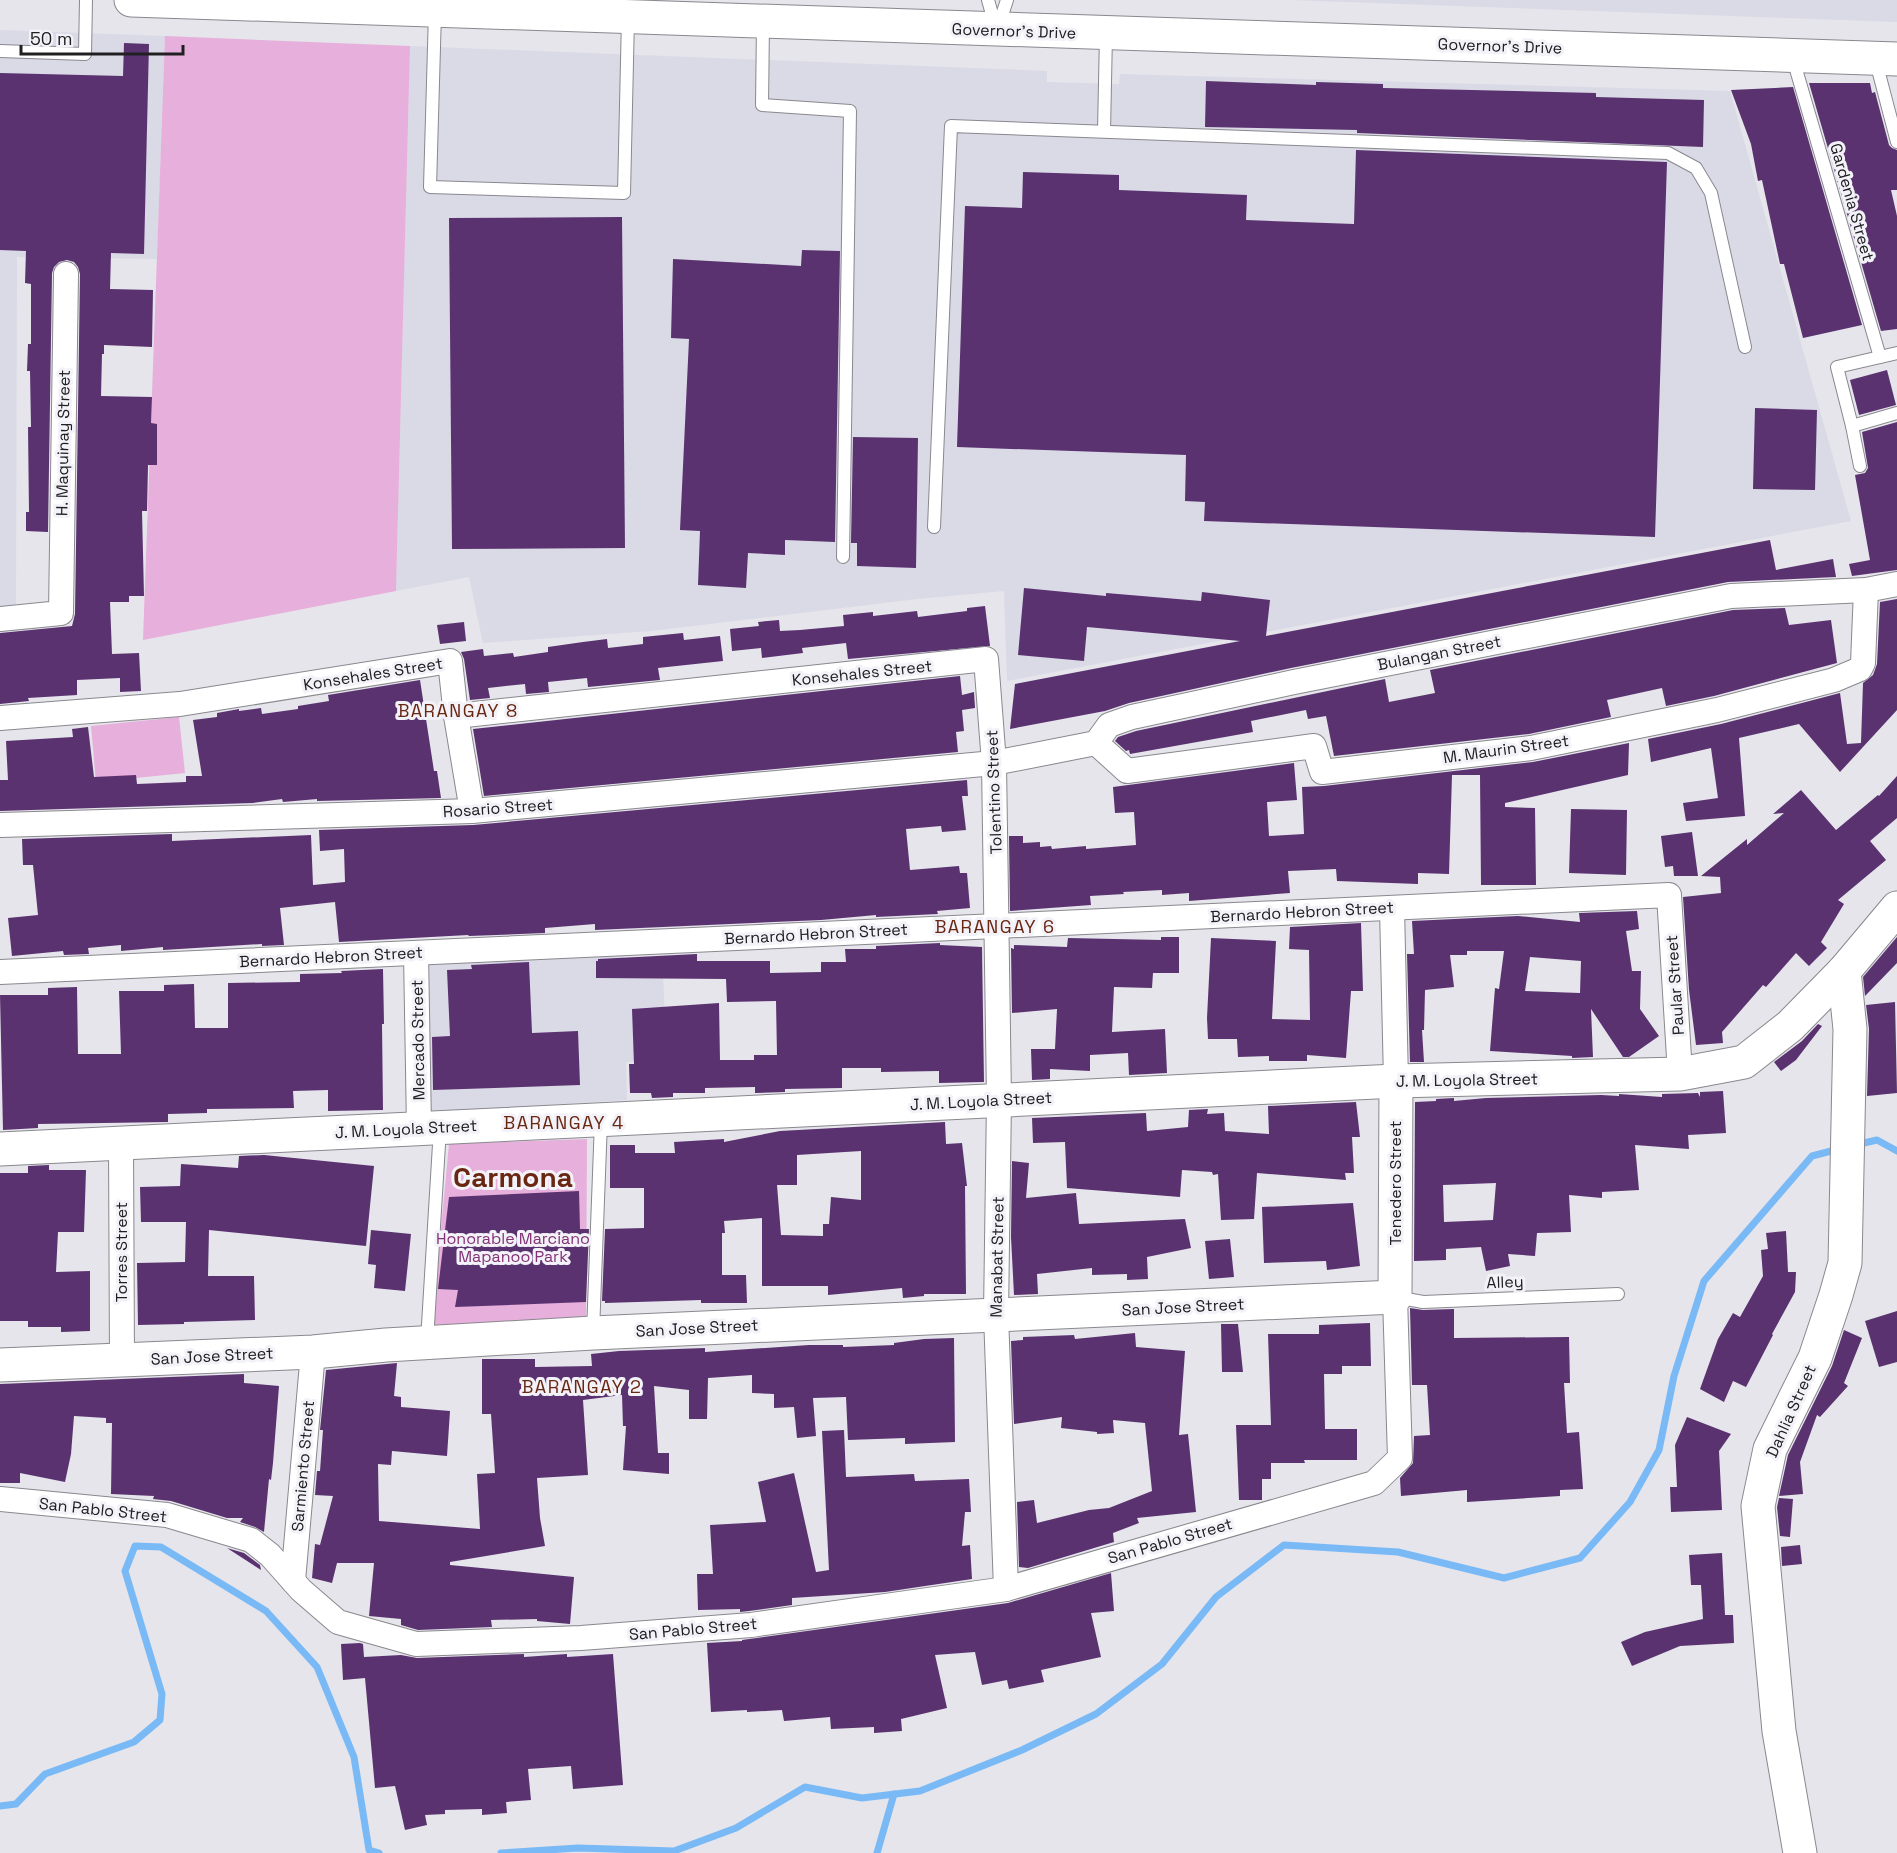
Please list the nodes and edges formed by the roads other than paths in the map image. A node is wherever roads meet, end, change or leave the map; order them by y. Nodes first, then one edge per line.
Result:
1 (86, 0) edge
2 (131, 0) edge
3 (1007, 0) edge
4 (435, 10) junction
5 (993, 15) edge
6 (628, 17) junction
7 (763, 22) junction
8 (1106, 33) junction
9 (0, 51) edge
10 (1792, 56) junction
11 (1886, 59) edge
12 (1104, 131) junction
13 (1897, 142) edge
14 (66, 274) dead end
15 (1744, 347) dead end
16 (1897, 353) edge
17 (1880, 357) junction
18 (1897, 413) edge
19 (1852, 426) junction
20 (1860, 466) dead end
21 (934, 527) dead end
22 (843, 557) dead end
23 (1897, 584) edge
24 (1866, 590) junction
25 (0, 619) edge
26 (986, 659) joint
27 (456, 716) junction
28 (0, 718) edge
29 (1096, 743) junction
30 (994, 763) junction
31 (472, 812) junction
32 (0, 825) edge
33 (1669, 895) joint
34 (1392, 908) junction
35 (1897, 908) edge
36 (996, 926) junction
37 (416, 953) junction
38 (1844, 971) junction
39 (0, 972) edge
40 (1680, 1074) junction
41 (1396, 1082) junction
42 (999, 1100) junction
43 (601, 1121) junction
44 (430, 1127) junction
45 (121, 1143) junction
46 (0, 1149) edge
47 (1618, 1294) dead end
48 (1395, 1298) junction
49 (996, 1315) junction
50 (593, 1333) junction
51 (426, 1343) junction
52 (312, 1352) junction
53 (122, 1360) junction
54 (0, 1365) edge
55 (1400, 1458) joint
56 (0, 1499) edge
57 (293, 1581) junction
58 (1006, 1589) junction
59 (1800, 1853) edge

1 - 9 lane
2 - 4 main road, Governor's Drive
3 - 5 lane
4 - 6 main road, Governor's Drive
4 - 6 lane
5 - 7 main road, Governor's Drive
5 - 8 main road, Governor's Drive
6 - 7 main road, Governor's Drive
7 - 22 lane
8 - 10 main road, Governor's Drive
8 - 12 lane
10 - 11 main road, Governor's Drive
10 - 17 lane, Gardenia Street
11 - 13 lane
12 - 15 lane
12 - 21 lane
14 - 25 street, H. Maquinay Street
16 - 17 lane
17 - 19 lane
18 - 19 lane
19 - 20 lane
23 - 24 street, Bulangan Street
24 - 29 street, Bulangan Street
24 - 29 street, M. Maurin Street
26 - 27 street, Konsehales Street
26 - 30 street, Tolentino Street
27 - 28 street, Konsehales Street
27 - 31 street
29 - 30 street
30 - 31 street, Rosario Street
30 - 36 street, Tolentino Street
31 - 32 street, Rosario Street
33 - 34 street, Bernardo Hebron Street
33 - 40 street, Paular Street
34 - 36 street, Bernardo Hebron Street
34 - 41 street, Tenedero Street
35 - 38 main road, J. M. Loyola Street
36 - 37 street, Bernardo Hebron Street
36 - 42 street, Manabat Street
37 - 39 street, Bernardo Hebron Street
37 - 44 street, Mercado Street
38 - 40 main road, J. M. Loyola Street
38 - 59 main road, Dahlia Street
40 - 41 main road, J. M. Loyola Street
41 - 42 main road, J. M. Loyola Street
41 - 48 main road, Tenedero Street
42 - 43 main road, J. M. Loyola Street
42 - 49 street, Manabat Street
43 - 44 main road, J. M. Loyola Street
43 - 50 lane
44 - 45 main road, J. M. Loyola Street
44 - 51 lane, Mercado Street
45 - 46 main road, J. M. Loyola Street
45 - 53 street, Torres Street
47 - 48 lane, Alley
48 - 49 main road, San Jose Street
48 - 55 street, Tenedero Street
49 - 50 main road, San Jose Street
49 - 58 street, Manabat Street
50 - 51 main road, San Jose Street
51 - 52 main road, San Jose Street
52 - 53 main road, San Jose Street
52 - 57 street, Sarmiento Street
53 - 54 main road, San Jose Street
55 - 58 street, San Pablo Street
56 - 57 street, San Pablo Street
57 - 58 street, San Pablo Street

